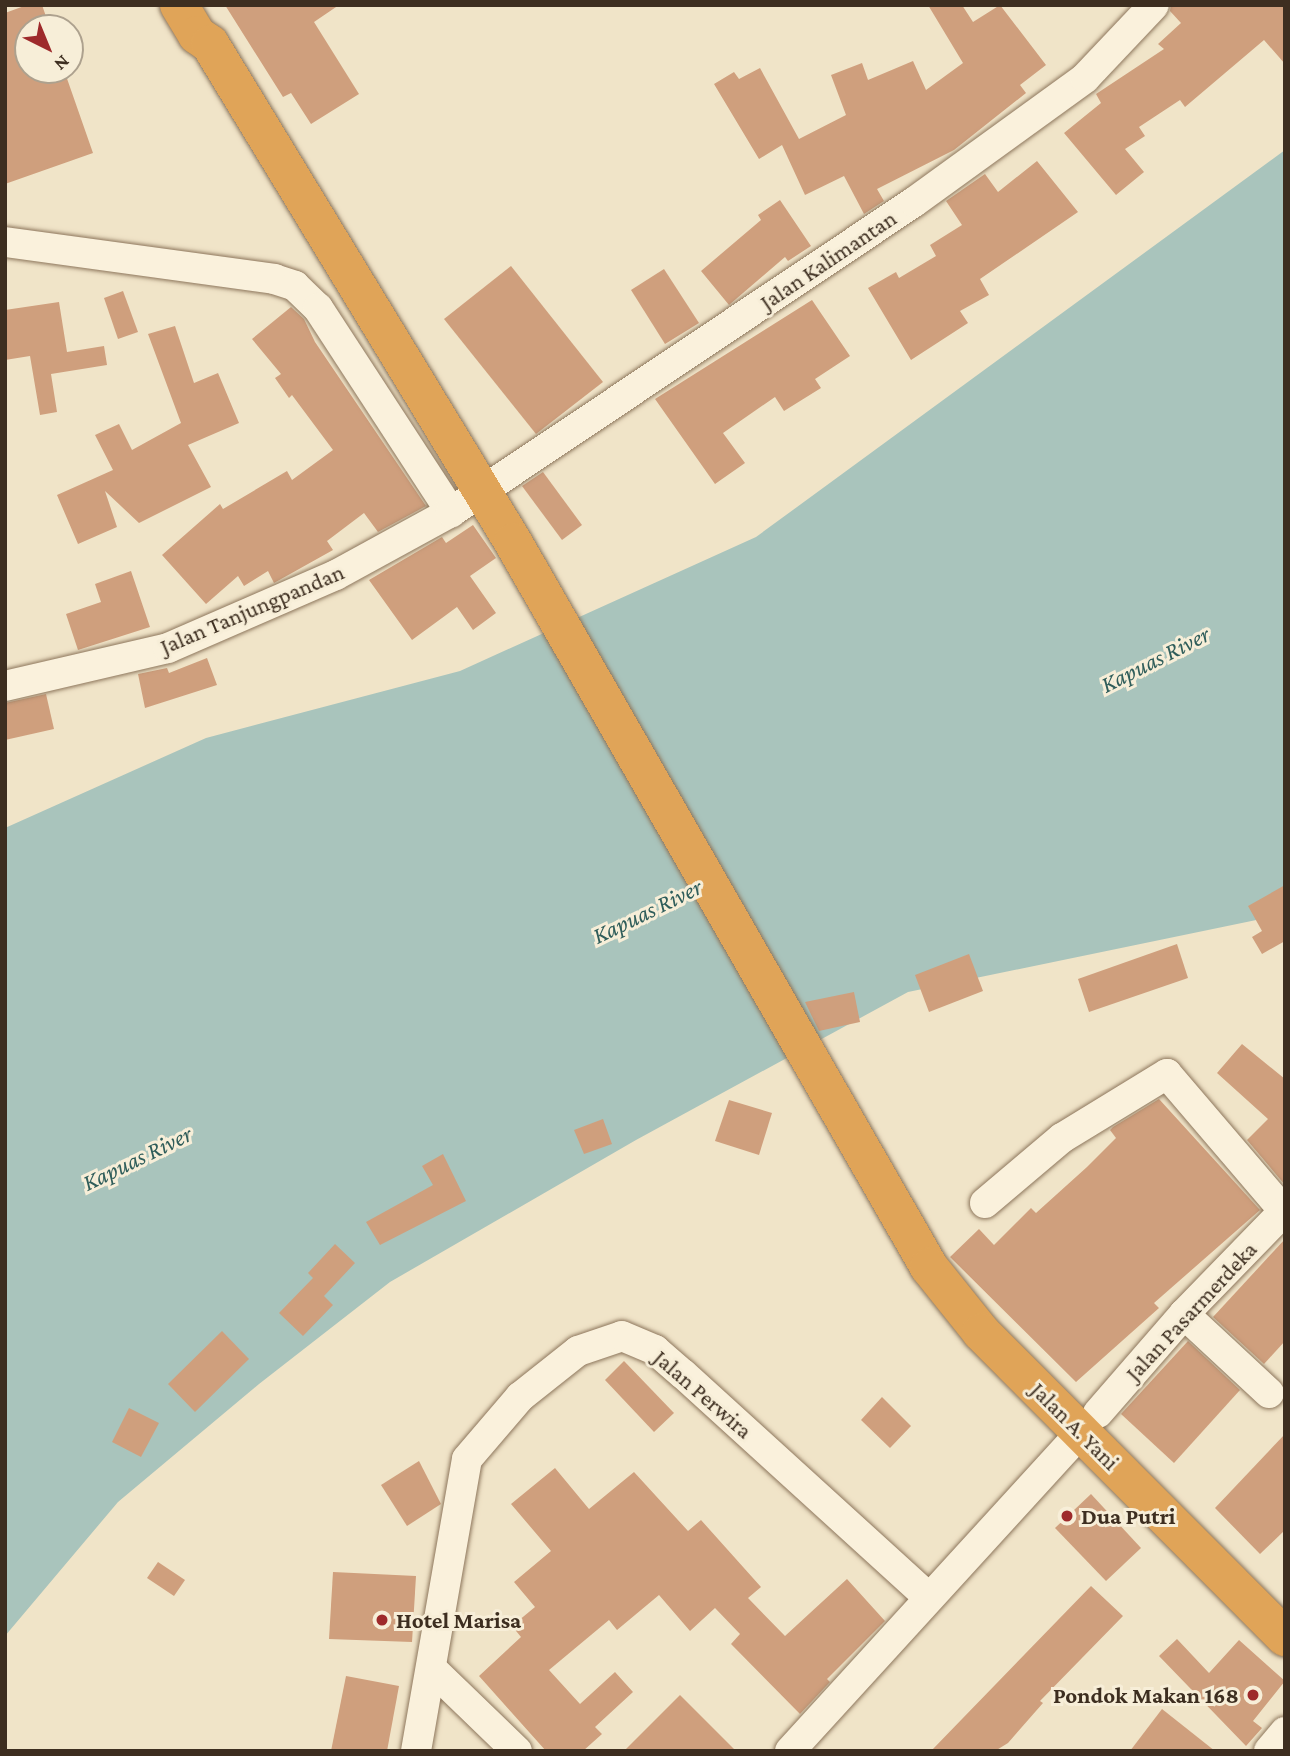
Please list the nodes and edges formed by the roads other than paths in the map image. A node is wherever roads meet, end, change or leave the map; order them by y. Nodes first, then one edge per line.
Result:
1 (179, 5) edge
2 (200, 5) edge
3 (1154, 5) edge
4 (210, 44) junction
5 (5, 242) edge
6 (484, 493) junction
7 (451, 512) junction
8 (5, 686) edge
9 (985, 1203) dead end
10 (1283, 1217) edge
11 (1184, 1314) junction
12 (1269, 1392) dead end
13 (1098, 1413) dead end
14 (1067, 1448) dead end
15 (928, 1597) junction
16 (1285, 1637) edge
17 (432, 1670) junction
18 (1285, 1732) edge
19 (416, 1751) edge
20 (517, 1751) edge
21 (790, 1751) edge
22 (1269, 1751) edge

1 - 4 highway
2 - 4 highway
3 - 6 street, Jalan Kalimantan
4 - 6 highway, Jalan A. Yani
5 - 7 street
6 - 7 street, Jalan Tanjungpandan
6 - 16 highway, Jalan A. Yani
7 - 8 street, Jalan Tanjungpandan
9 - 10 street
10 - 11 street, Jalan Pasarmerdeka
11 - 12 street
11 - 13 street, Jalan Pasarmerdeka
14 - 15 street
15 - 17 street, Jalan Perwira
15 - 21 street
17 - 19 street
17 - 20 street
18 - 22 street

